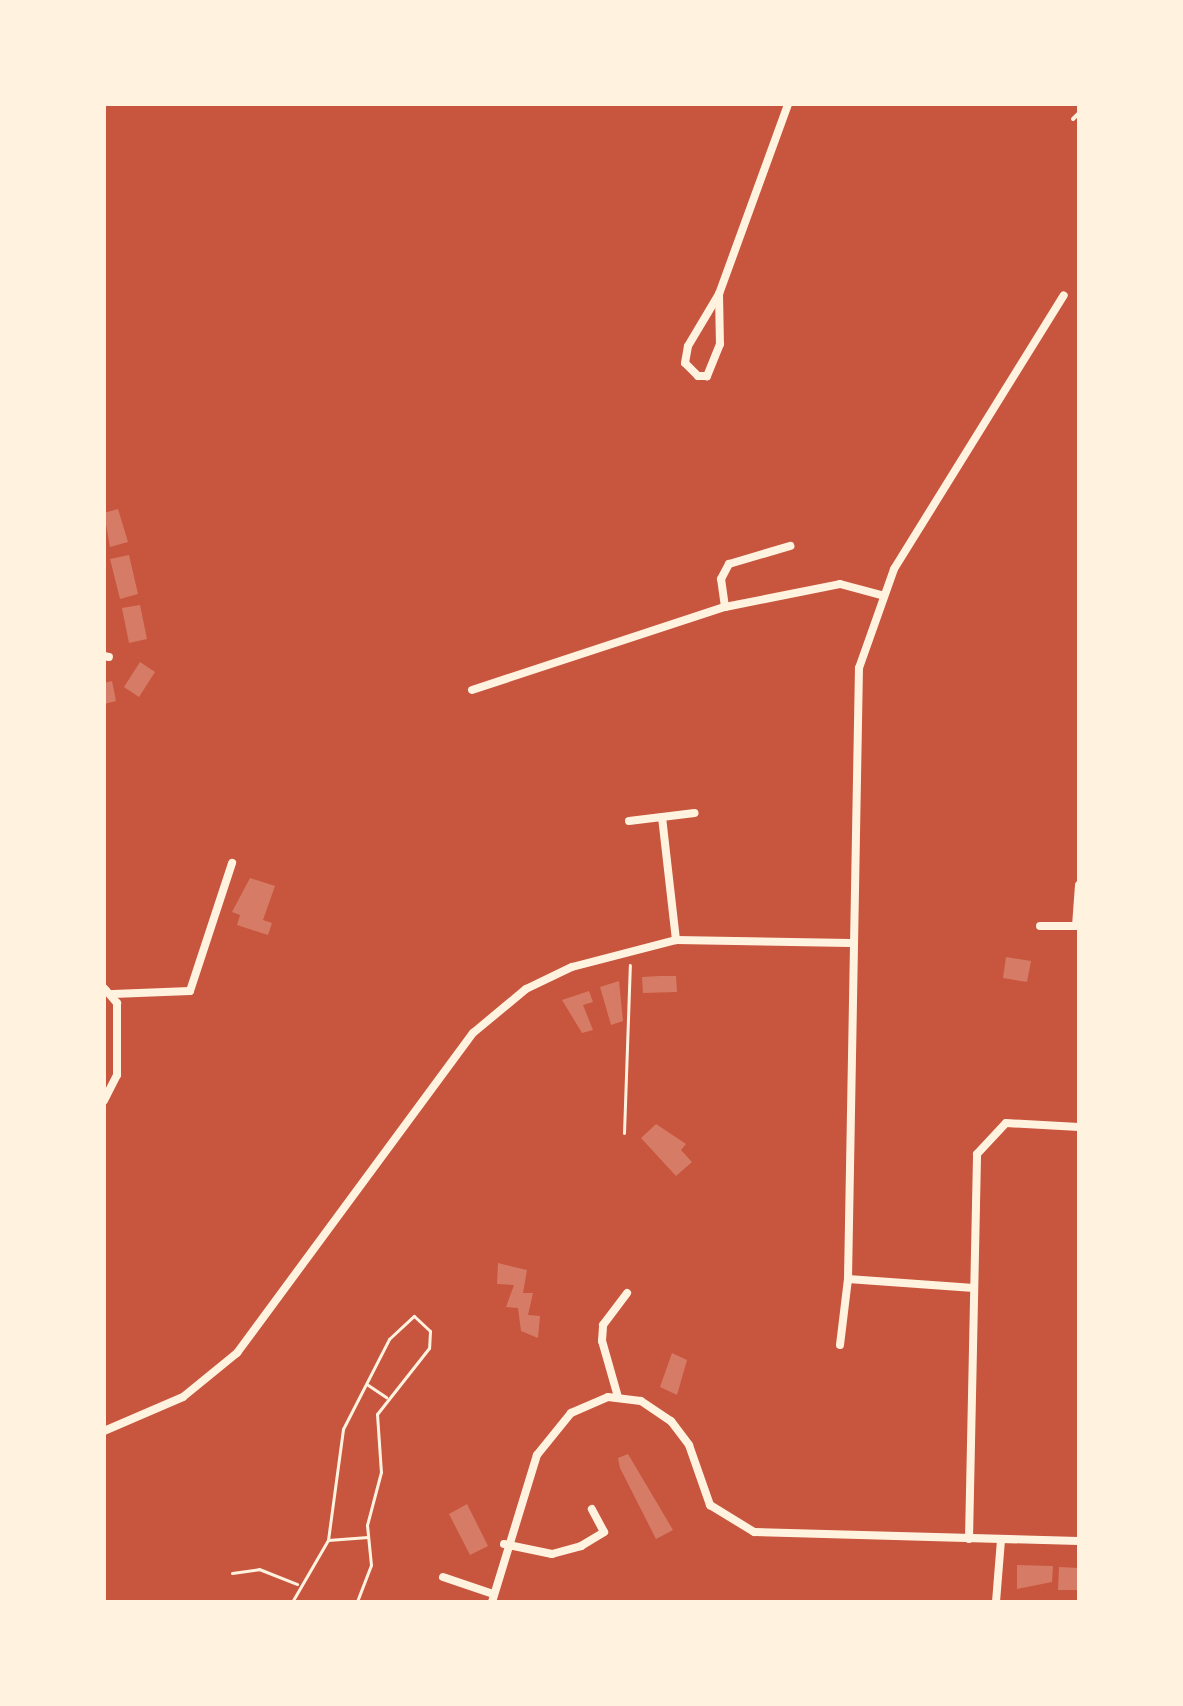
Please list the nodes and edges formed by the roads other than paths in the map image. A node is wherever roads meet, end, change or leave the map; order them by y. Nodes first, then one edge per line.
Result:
1 (788, 104) edge
2 (1079, 113) edge
3 (1073, 119) dead end
4 (719, 294) junction
5 (1064, 295) dead end
6 (790, 546) dead end
7 (881, 595) junction
8 (725, 607) junction
9 (472, 690) dead end
10 (695, 813) dead end
11 (662, 817) junction
12 (629, 821) dead end
13 (232, 863) dead end
14 (1079, 885) edge
15 (1040, 926) dead end
16 (1077, 926) edge
17 (676, 940) junction
18 (850, 943) junction
19 (104, 988) edge
20 (113, 994) junction
21 (104, 1101) edge
22 (1079, 1127) edge
23 (848, 1279) junction
24 (974, 1288) junction
25 (627, 1293) dead end
26 (840, 1345) dead end
27 (618, 1397) junction
28 (104, 1431) edge
29 (592, 1509) dead end
30 (969, 1539) junction
31 (1001, 1540) junction
32 (1079, 1541) edge
33 (504, 1544) junction
34 (443, 1577) dead end
35 (493, 1598) edge
36 (996, 1602) edge

1 - 4 street
2 - 3 lane
4 - 4 street
5 - 7 street
6 - 8 street
7 - 8 street
7 - 18 street
8 - 9 street
10 - 11 street
11 - 12 street
11 - 17 street
13 - 20 street
14 - 16 street
15 - 16 street
17 - 18 street
17 - 28 street
18 - 23 street
19 - 20 street
20 - 21 street
22 - 24 street
23 - 24 street
23 - 26 street
24 - 30 street
25 - 27 street
27 - 30 street
27 - 33 street
29 - 33 street
30 - 31 street
31 - 32 street
31 - 36 street
33 - 35 street
34 - 35 street

